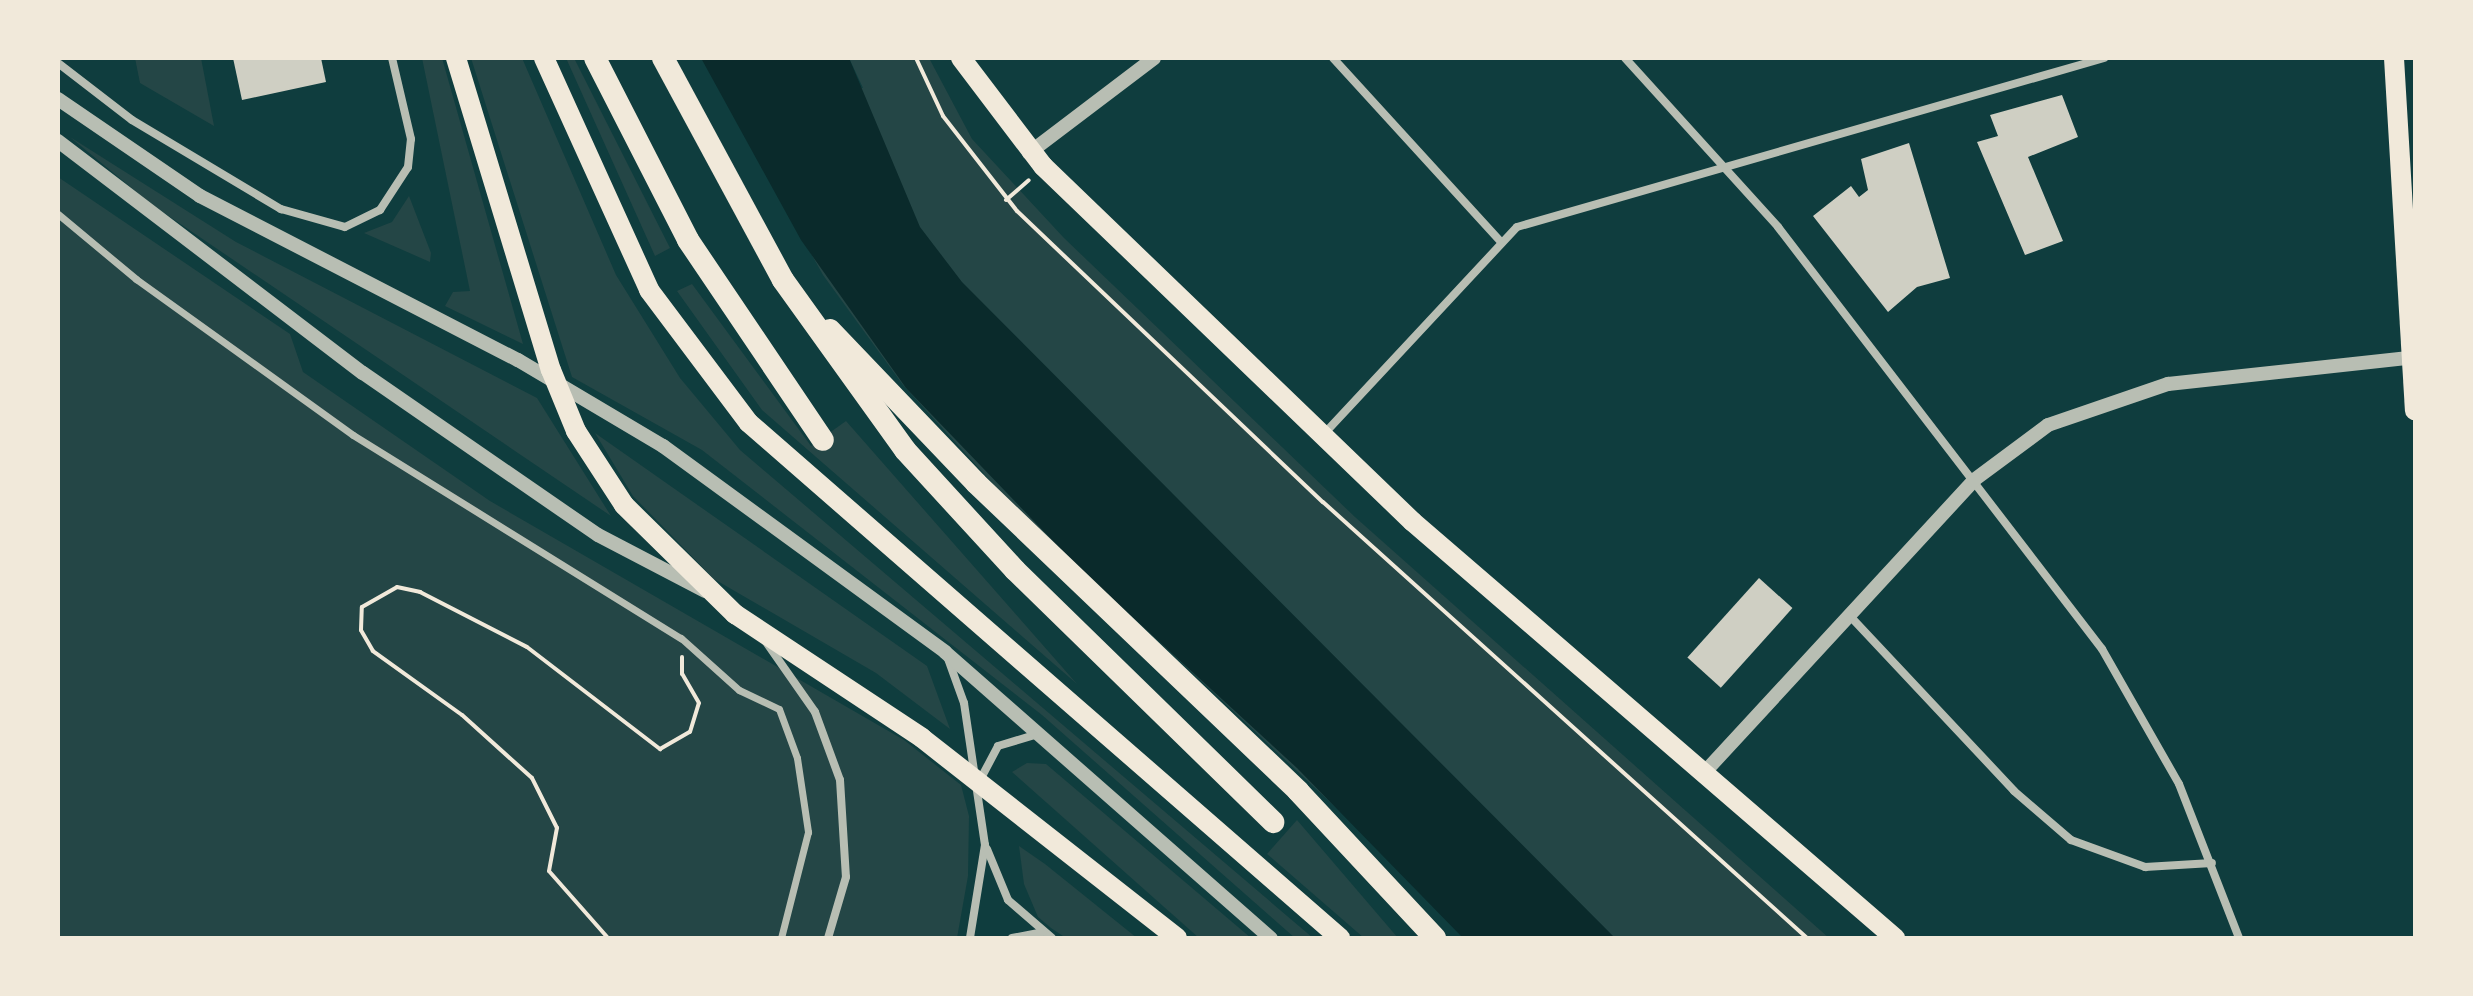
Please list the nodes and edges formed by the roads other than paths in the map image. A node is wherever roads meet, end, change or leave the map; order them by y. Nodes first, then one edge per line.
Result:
1 (392, 58) edge
2 (456, 58) edge
3 (544, 58) edge
4 (595, 58) edge
5 (663, 58) edge
6 (961, 58) edge
7 (1154, 58) edge
8 (1333, 58) edge
9 (1625, 58) edge
10 (2104, 58) edge
11 (2394, 58) edge
12 (58, 63) edge
13 (58, 99) edge
14 (58, 141) edge
15 (1036, 160) junction
16 (1722, 167) junction
17 (58, 214) edge
18 (1500, 241) junction
19 (783, 280) junction
20 (2409, 358) junction
21 (2415, 410) edge
22 (1323, 436) junction
23 (823, 440) dead end
24 (1974, 480) junction
25 (713, 595) junction
26 (1848, 614) junction
27 (755, 629) junction
28 (945, 652) junction
29 (1042, 734) junction
30 (1703, 774) junction
31 (977, 789) junction
32 (1273, 822) dead end
33 (985, 845) junction
34 (2212, 863) junction
35 (1382, 880) junction
36 (1042, 932) junction
37 (781, 938) edge
38 (828, 938) edge
39 (970, 938) edge
40 (1012, 938) edge
41 (1052, 938) edge
42 (1177, 938) edge
43 (1271, 938) edge
44 (1340, 938) edge
45 (1420, 938) edge
46 (1435, 938) edge
47 (1895, 938) edge
48 (2239, 938) edge

1 - 12 street
2 - 25 main road
3 - 44 main road
4 - 23 highway
5 - 19 highway
6 - 15 main road
7 - 15 street
8 - 18 street
9 - 16 street
10 - 16 street
11 - 20 main road
13 - 28 street
14 - 25 street
15 - 22 main road
16 - 18 street
16 - 24 street
17 - 37 street
18 - 22 street
19 - 32 highway
19 - 35 highway
20 - 21 main road
20 - 24 street
22 - 30 main road
24 - 26 street
24 - 34 street
25 - 27 main road
26 - 30 street
26 - 34 street
27 - 38 street
27 - 42 main road
28 - 29 street
28 - 31 street
29 - 31 street
29 - 43 street
30 - 47 main road
31 - 33 street
33 - 36 street
33 - 39 street
34 - 48 street
35 - 45 highway
35 - 46 highway
36 - 40 street
36 - 41 street

